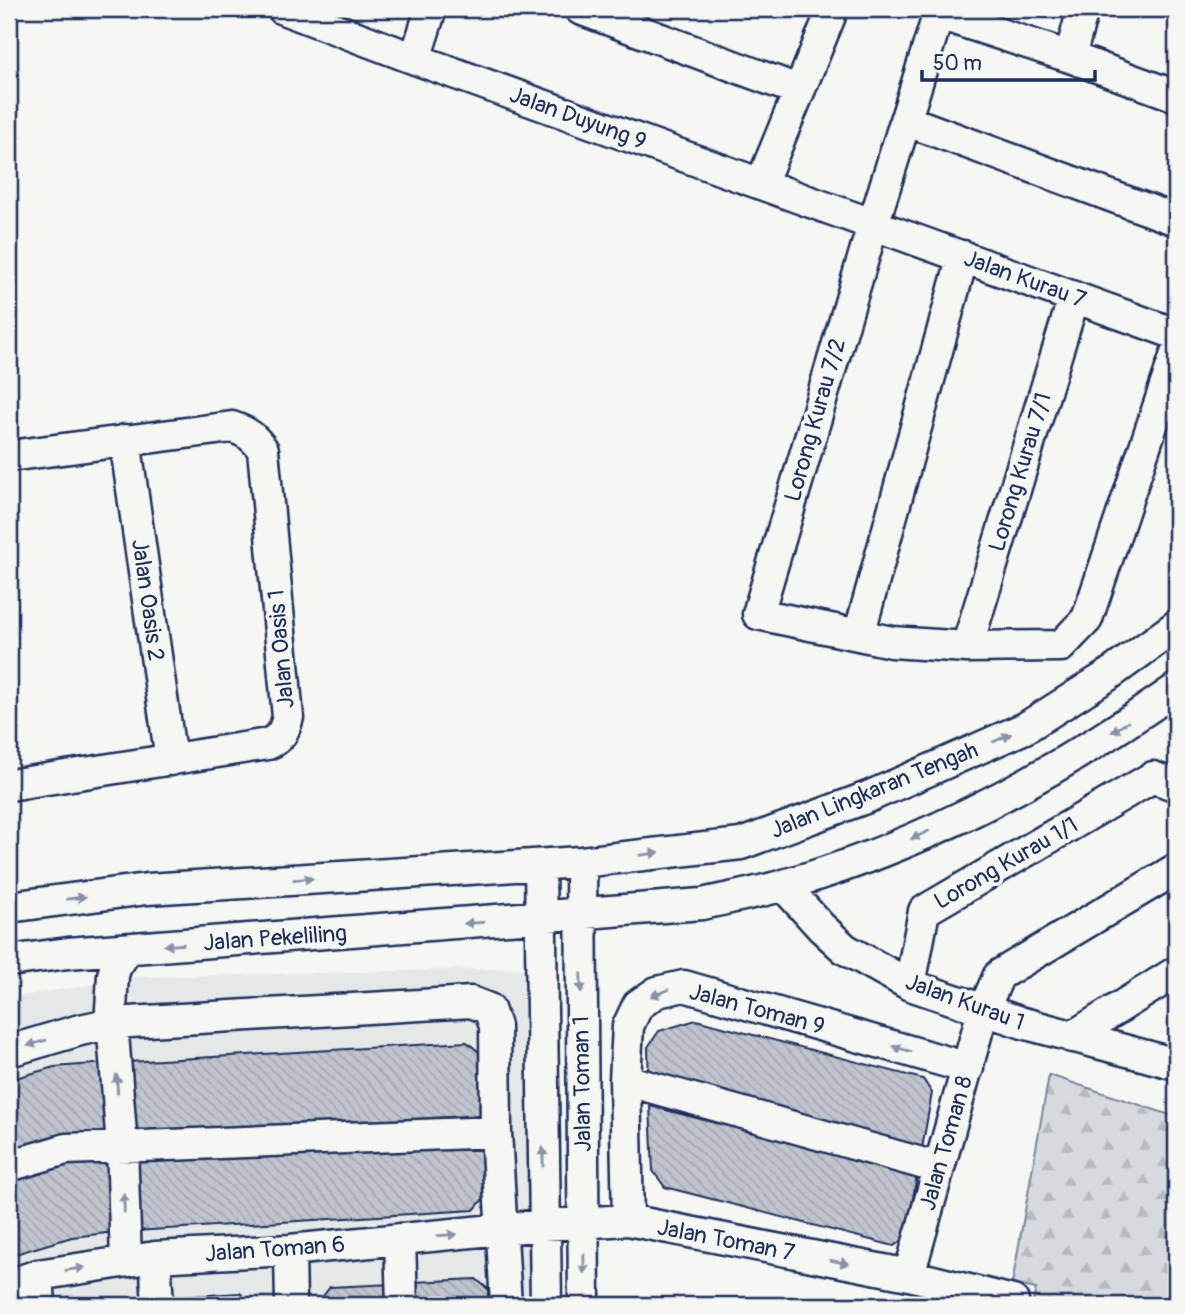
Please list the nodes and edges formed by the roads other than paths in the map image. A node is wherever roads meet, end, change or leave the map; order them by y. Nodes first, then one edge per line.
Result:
1 (283, 9) edge
2 (431, 9) edge
3 (580, 9) edge
4 (1083, 9) edge
5 (939, 11) edge
6 (829, 12) edge
7 (1070, 57) junction
8 (415, 59) junction
9 (798, 90) junction
10 (1176, 96) edge
11 (905, 120) junction
12 (761, 184) junction
13 (1176, 220) edge
14 (873, 225) junction
15 (964, 256) junction
16 (1074, 297) junction
17 (1176, 334) edge
18 (1176, 354) edge
19 (125, 440) junction
20 (9, 456) edge
21 (1176, 626) edge
22 (859, 635) junction
23 (967, 647) junction
24 (1176, 689) edge
25 (171, 761) junction
26 (1165, 781) edge
27 (9, 785) edge
28 (581, 862) junction
29 (540, 865) junction
30 (1176, 869) edge
31 (784, 886) junction
32 (9, 907) edge
33 (580, 915) junction
34 (542, 918) junction
35 (128, 949) junction
36 (68, 953) junction
37 (9, 961) edge
38 (1176, 972) edge
39 (910, 985) junction
40 (983, 1011) junction
41 (112, 1016) junction
42 (1072, 1037) junction
43 (9, 1051) edge
44 (1176, 1064) edge
45 (968, 1068) junction
46 (625, 1080) junction
47 (496, 1132) junction
48 (122, 1146) junction
49 (9, 1166) edge
50 (939, 1168) junction
51 (628, 1220) junction
52 (583, 1223) junction
53 (543, 1225) junction
54 (503, 1230) junction
55 (400, 1239) junction
56 (290, 1250) junction
57 (140, 1259) junction
58 (38, 1275) junction
59 (909, 1275) junction
60 (9, 1285) edge
61 (40, 1305) edge
62 (158, 1305) edge
63 (291, 1305) edge
64 (402, 1305) edge
65 (506, 1305) edge
66 (546, 1305) edge
67 (584, 1305) edge
68 (1012, 1305) edge

1 - 8 street, Jalan Duyung 9
2 - 8 street
3 - 9 street
4 - 7 street
5 - 7 street
5 - 11 street, Lorong Kurau 7/2
6 - 9 street
7 - 10 street
8 - 12 street, Jalan Duyung 9
9 - 12 street
11 - 13 street
11 - 14 street, Lorong Kurau 7/2
12 - 14 street, Jalan Duyung 9
14 - 15 street, Jalan Kurau 7
14 - 22 street, Lorong Kurau 7/2
15 - 16 street, Jalan Kurau 7
15 - 22 street
16 - 17 street, Jalan Kurau 7
16 - 23 street, Lorong Kurau 7/1
18 - 23 street
19 - 20 street
19 - 25 street, Jalan Oasis 2
19 - 25 street, Jalan Oasis 1
28 -> 21 street, Jalan Lingkaran Tengah
22 - 23 street
24 -> 31 street
25 - 27 street, Jalan Oasis 1
26 - 39 street, Lorong Kurau 1/1
28 - 29 street, Jalan Lingkaran Tengah
28 - 33 street, Jalan Toman 1
32 -> 29 street
29 - 34 street, Jalan Toman 1
30 - 40 street, Jalan Toman 8
31 - 33 street
31 - 39 street, Jalan Kurau 1
33 - 34 street
33 -> 52 street, Jalan Toman 1
34 -> 35 street, Jalan Pekeliling
53 -> 34 street, Jalan Toman 1
35 - 36 street, Jalan Pekeliling
35 - 41 street
36 - 37 street, Jalan Pekeliling
36 - 41 street
38 - 42 street
39 - 40 street, Jalan Kurau 1
40 - 42 street, Jalan Kurau 1
40 - 45 street, Jalan Toman 8
41 -> 43 street
41 - 47 street
48 -> 41 street
42 - 44 street, Jalan Kurau 1
45 -> 46 street, Jalan Toman 9
45 - 50 street, Jalan Toman 8
46 - 50 street
46 - 51 street, Jalan Toman 9
47 - 48 street
47 - 54 street
48 - 49 street
57 -> 48 street
50 - 59 street, Jalan Toman 8
51 - 52 street, Jalan Toman 7
51 -> 59 street, Jalan Toman 7
52 - 53 street, Jalan Toman 7
52 -> 67 street, Jalan Toman 1
53 - 54 street, Jalan Toman 6
53 - 66 street, Jalan Toman 1
55 -> 54 street, Jalan Toman 6
54 - 65 street
55 - 56 street, Jalan Toman 6
55 - 64 street
56 - 57 street, Jalan Toman 6
56 - 63 street
58 -> 57 street, Jalan Toman 6
57 - 62 street
58 - 60 street, Jalan Toman 6
58 - 61 street
59 - 68 street, Jalan Toman 7

